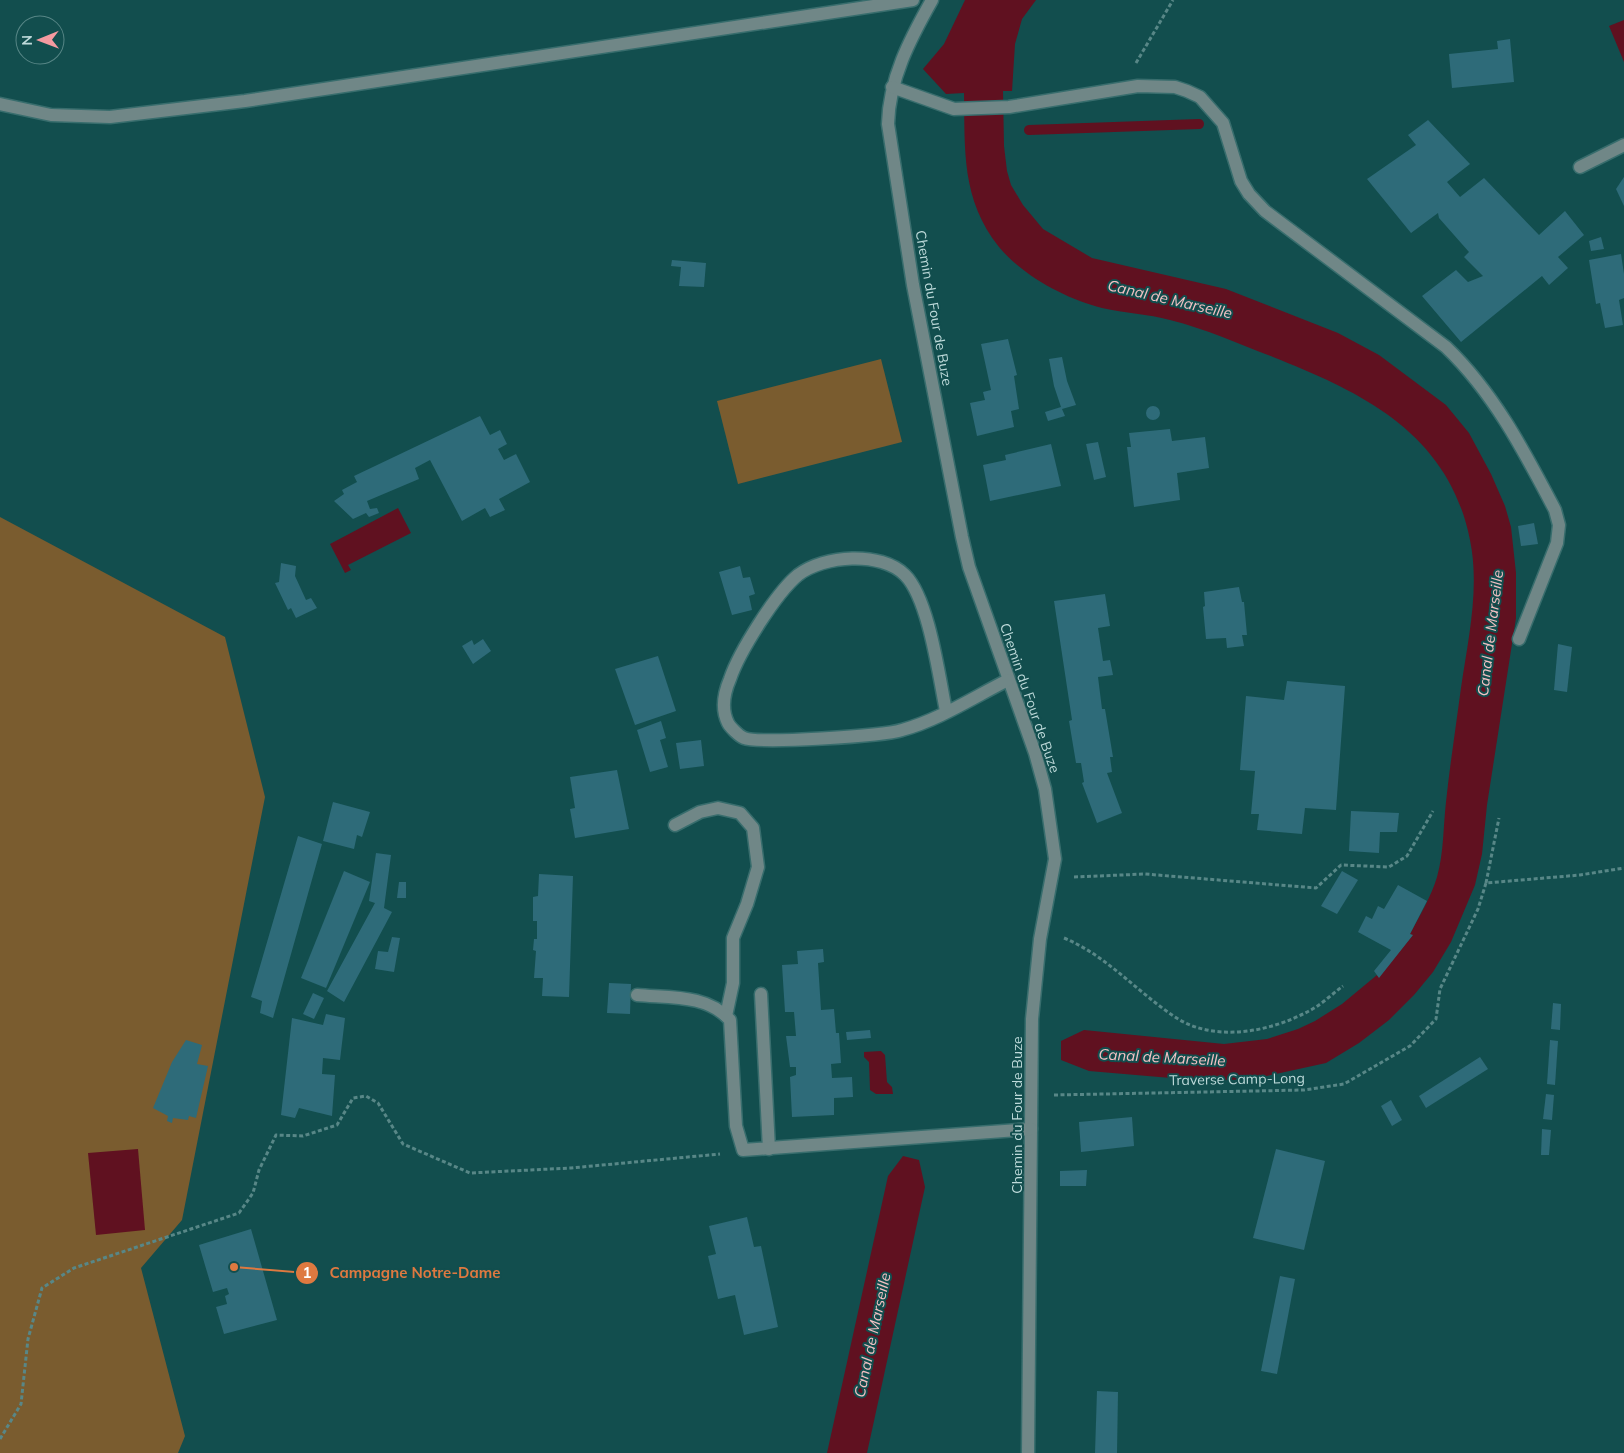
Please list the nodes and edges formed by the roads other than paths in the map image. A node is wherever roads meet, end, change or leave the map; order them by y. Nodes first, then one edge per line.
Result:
1 (914, 0) edge
2 (932, 0) edge
3 (892, 87) junction
4 (0, 104) edge
5 (1624, 145) edge
6 (1580, 167) dead end
7 (1519, 639) dead end
8 (1008, 680) junction
9 (946, 712) junction
10 (675, 825) dead end
11 (761, 994) dead end
12 (638, 995) dead end
13 (726, 1016) junction
14 (1031, 1129) junction
15 (769, 1149) junction
16 (1028, 1453) edge

1 - 4 street
2 - 3 street, Chemin du Four de Buze
3 - 7 street
3 - 8 street, Chemin du Four de Buze
5 - 6 street
8 - 9 street
8 - 14 street, Chemin du Four de Buze
9 - 9 street
10 - 13 street
11 - 15 street
12 - 13 street
13 - 15 street
14 - 15 street
14 - 16 street, Chemin du Four de Buze

